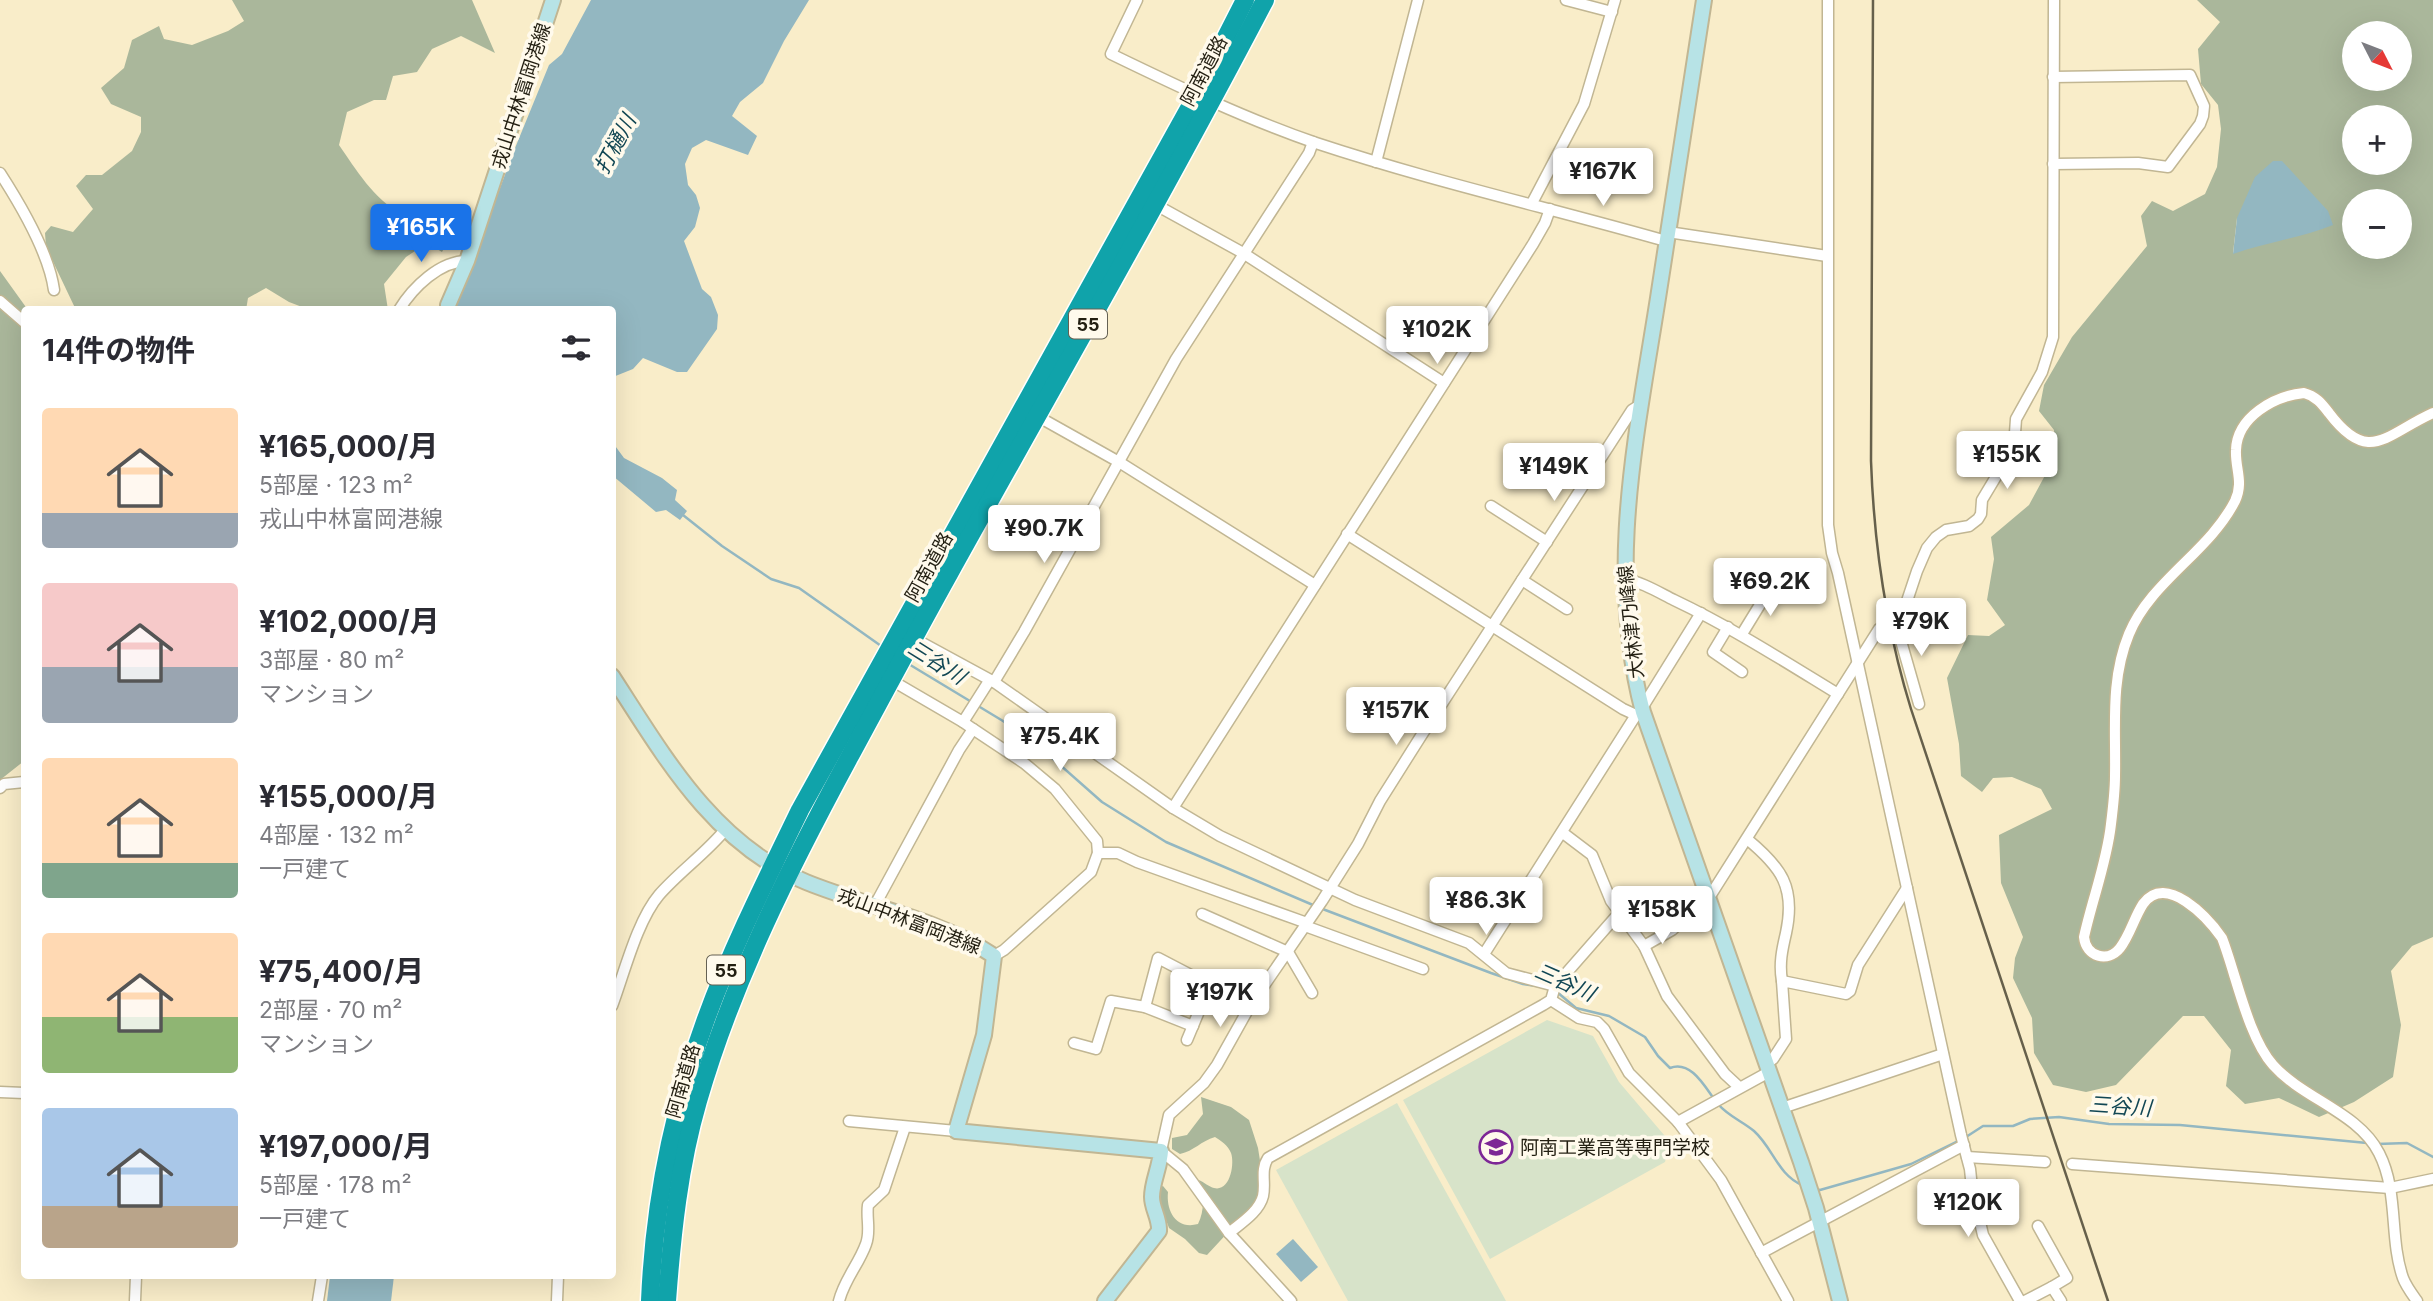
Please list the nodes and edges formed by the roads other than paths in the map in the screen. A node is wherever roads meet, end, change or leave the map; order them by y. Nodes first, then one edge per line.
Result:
1 (553, 0) edge
2 (1137, 0) edge
3 (1245, 0) edge
4 (1265, 0) edge
5 (1418, 0) edge
6 (1566, 0) edge
7 (1615, 0) edge
8 (1704, 0) edge
9 (1828, 0) edge
10 (2054, 0) edge
11 (1612, 12) junction
12 (2053, 77) junction
13 (1205, 98) junction
14 (1313, 142) junction
15 (1376, 162) junction
16 (2053, 164) junction
17 (0, 173) edge
18 (1532, 203) junction
19 (1156, 205) junction
20 (1550, 208) junction
21 (1667, 237) junction
22 (1243, 253) junction
23 (1827, 256) junction
24 (467, 261) junction
25 (54, 290) dead end
26 (0, 301) edge
27 (402, 306) edge
28 (448, 306) edge
29 (21, 319) edge
30 (1444, 383) junction
31 (1640, 405) junction
32 (2433, 413) edge
33 (1037, 416) junction
34 (1119, 462) junction
35 (1491, 506) dead end
36 (1347, 534) junction
37 (1547, 542) junction
38 (1624, 579) junction
39 (1522, 580) junction
40 (1315, 585) junction
41 (1772, 585) dead end
42 (1567, 609) dead end
43 (1702, 613) junction
44 (1895, 620) junction
45 (1492, 626) junction
46 (1728, 627) junction
47 (1742, 634) junction
48 (906, 641) junction
49 (1857, 663) junction
50 (1742, 673) dead end
51 (888, 675) junction
52 (616, 682) edge
53 (990, 684) junction
54 (1838, 694) junction
55 (1919, 704) dead end
56 (1641, 712) junction
57 (965, 719) junction
58 (973, 729) junction
59 (21, 782) edge
60 (0, 788) edge
61 (1173, 808) junction
62 (725, 830) junction
63 (1563, 833) junction
64 (1747, 839) junction
65 (1098, 853) junction
66 (780, 869) junction
67 (1330, 888) junction
68 (1907, 888) junction
69 (1707, 898) junction
70 (875, 905) junction
71 (1202, 914) dead end
72 (1619, 914) junction
73 (1308, 922) junction
74 (1644, 946) junction
75 (1288, 952) junction
76 (1484, 954) junction
77 (994, 956) junction
78 (1423, 969) dead end
79 (1782, 981) junction
80 (1210, 985) junction
81 (1553, 992) junction
82 (1312, 993) dead end
83 (616, 994) edge
84 (1250, 1006) junction
85 (1145, 1007) junction
86 (1193, 1026) junction
87 (1187, 1040) dead end
88 (1074, 1043) dead end
89 (1943, 1054) junction
90 (1768, 1068) junction
91 (1739, 1087) junction
92 (0, 1092) edge
93 (21, 1093) edge
94 (1782, 1108) junction
95 (849, 1121) dead end
96 (1678, 1122) junction
97 (905, 1127) junction
98 (956, 1131) junction
99 (1962, 1140) junction
100 (1161, 1151) junction
101 (1967, 1157) junction
102 (2045, 1162) dead end
103 (2071, 1164) dead end
104 (2433, 1179) edge
105 (2390, 1188) junction
106 (1819, 1222) junction
107 (2038, 1226) dead end
108 (1229, 1233) junction
109 (1761, 1253) junction
110 (136, 1279) edge
111 (321, 1279) edge
112 (558, 1279) edge
113 (2052, 1287) junction
114 (135, 1301) edge
115 (318, 1301) edge
116 (556, 1301) edge
117 (650, 1301) edge
118 (667, 1301) edge
119 (839, 1301) edge
120 (1105, 1301) edge
121 (1291, 1301) edge
122 (1788, 1301) edge
123 (1840, 1301) edge
124 (2023, 1301) edge
125 (2061, 1301) edge
126 (2417, 1301) edge

1 - 24 main road, 戎山中林富岡港線
2 - 13 street
3 - 13 highway, 阿南道路 / 55
4 - 13 highway, 阿南道路 / 55
5 - 15 street
6 - 11 street
7 - 11 street
8 - 21 main road, 大林津乃峰線
9 - 23 street
10 - 12 street
11 - 18 street
12 - 16 street
12 - 16 street
13 - 14 street
13 - 19 highway, 阿南道路 / 55
13 - 48 highway, 阿南道路 / 55
14 - 15 street
14 - 22 street
15 - 18 street
16 - 44 street
17 - 25 street
18 - 20 street
19 - 22 street
19 - 33 highway, 阿南道路 / 55
20 - 21 street
20 - 30 street
21 - 23 street
21 - 31 main road, 大林津乃峰線
22 - 30 street
22 - 34 street
23 - 49 street
24 - 27 street
24 - 28 main road, 戎山中林富岡港線
26 - 29 street
30 - 36 street
31 - 37 street
31 - 38 main road, 大林津乃峰線
32 - 105 street
33 - 34 street
33 - 48 highway, 阿南道路 / 55
34 - 40 street
34 - 53 street
35 - 37 street
36 - 40 street
36 - 45 street
37 - 39 street
38 - 43 street
38 - 56 main road, 大林津乃峰線
39 - 42 street
39 - 45 street
40 - 61 street
41 - 47 street
43 - 46 street
43 - 56 street
44 - 49 street
44 - 55 street
45 - 56 street
45 - 67 street
46 - 47 street
46 - 50 street
47 - 54 street
48 - 51 highway, 阿南道路 / 55
48 - 53 street
49 - 54 street
49 - 68 street
51 - 57 street
51 - 66 highway, 阿南道路 / 55
52 - 62 main road, 戎山中林富岡港線
53 - 57 street
53 - 61 street
54 - 64 street
56 - 63 street
56 - 69 main road, 大林津乃峰線
57 - 58 street
58 - 65 street
58 - 70 street
59 - 60 street
61 - 67 street
62 - 66 main road, 戎山中林富岡港線
62 - 83 street
63 - 72 street
63 - 76 street
64 - 69 street
64 - 79 street
65 - 73 street
65 - 77 street
66 - 70 main road, 戎山中林富岡港線
66 - 117 highway, 阿南道路 / 55
66 - 118 highway, 阿南道路 / 55
67 - 73 street
67 - 76 street
68 - 79 street
68 - 89 street
69 - 74 street
69 - 90 main road, 大林津乃峰線
70 - 77 main road, 戎山中林富岡港線
71 - 75 street
72 - 74 street
72 - 81 street
73 - 75 street
73 - 78 street
74 - 91 street
75 - 82 street
75 - 84 street
76 - 81 street
77 - 98 main road, 戎山中林富岡港線
79 - 90 street
80 - 84 street
80 - 85 street
80 - 86 street
81 - 96 street
81 - 108 street
84 - 100 street
85 - 86 street
85 - 88 street
86 - 87 street
89 - 94 street
89 - 99 street
90 - 91 street
90 - 94 main road, 大林津乃峰線
91 - 96 street
92 - 93 street
94 - 106 main road, 大林津乃峰線
95 - 97 street
96 - 109 street
97 - 98 street
97 - 119 street
98 - 100 main road
99 - 101 street
99 - 106 street
100 - 108 street
100 - 120 main road
101 - 102 street
101 - 124 street
103 - 105 street
104 - 105 street
105 - 126 street
106 - 109 street
106 - 123 main road, 大林津乃峰線
107 - 113 street
108 - 121 street
109 - 122 street
110 - 114 street
111 - 115 street
112 - 116 street
113 - 124 street
113 - 125 street

